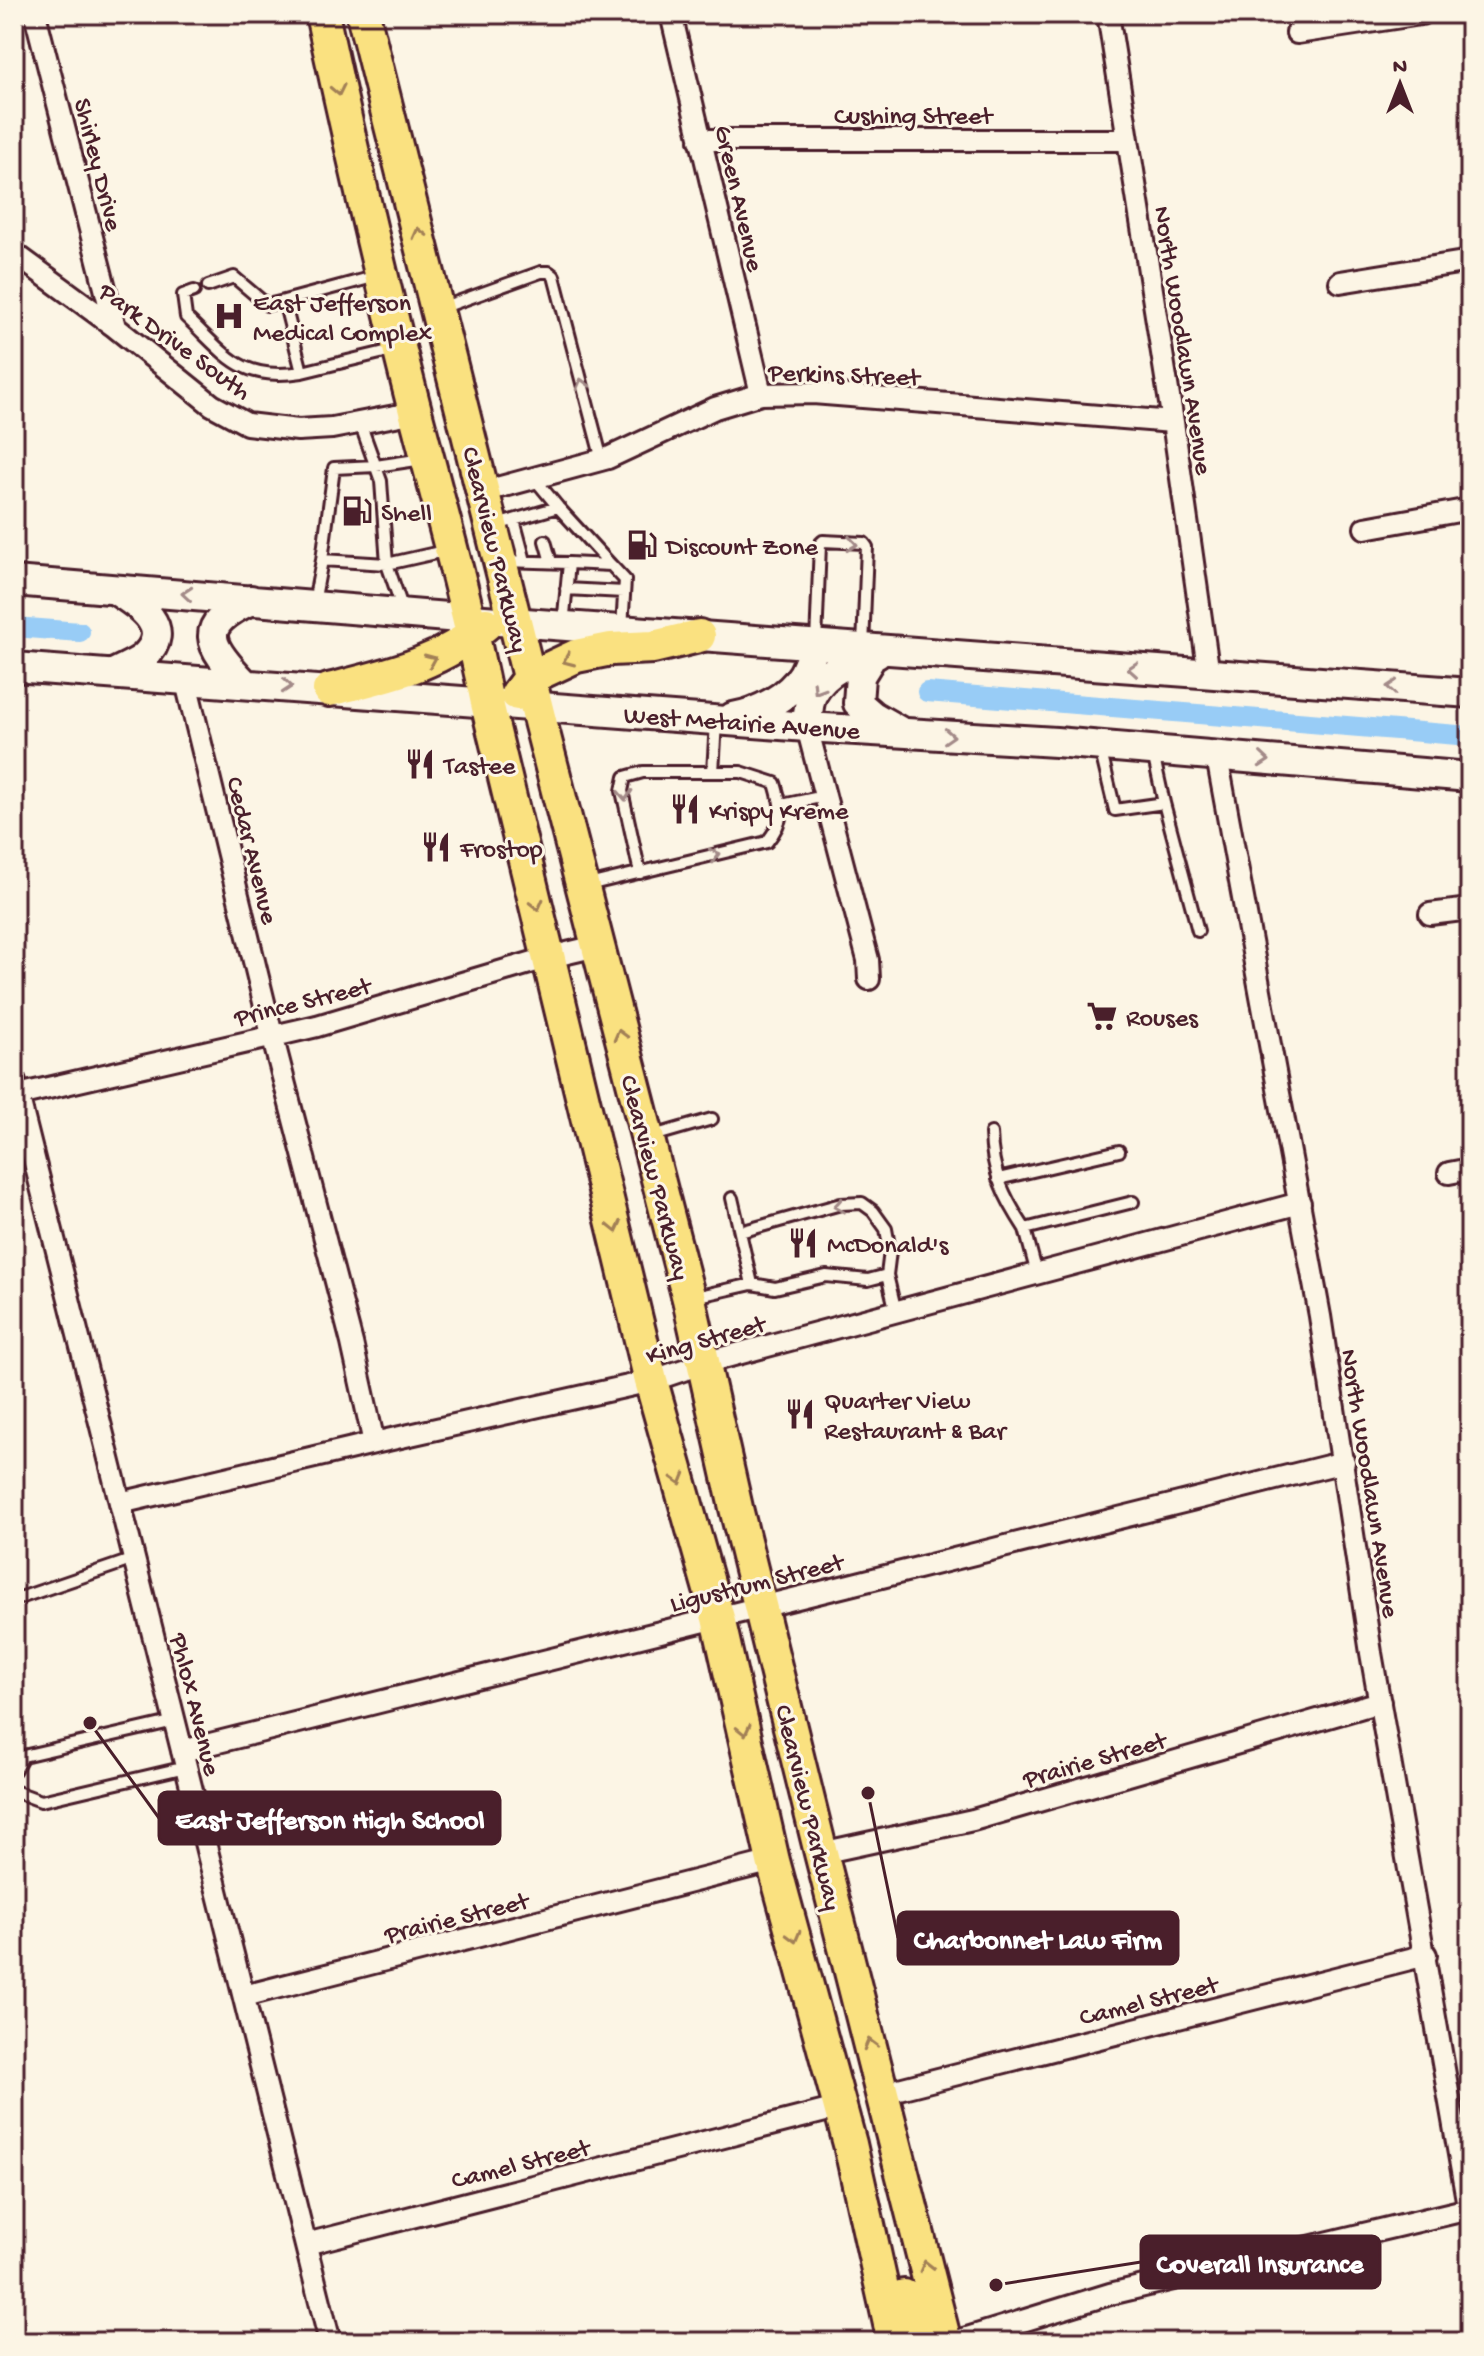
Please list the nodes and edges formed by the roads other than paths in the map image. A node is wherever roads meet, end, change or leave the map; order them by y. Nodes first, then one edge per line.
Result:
1 (35, 14) edge
2 (322, 14) edge
3 (363, 14) edge
4 (671, 14) edge
5 (1108, 14) edge
6 (1421, 14) edge
7 (1297, 33) dead end
8 (700, 140) junction
9 (1127, 140) junction
10 (14, 253) edge
11 (1470, 261) edge
12 (383, 274) junction
13 (1340, 282) dead end
14 (208, 286) dead end
15 (194, 291) dead end
16 (284, 301) junction
17 (437, 309) junction
18 (115, 327) junction
19 (398, 339) junction
20 (302, 372) junction
21 (761, 394) junction
22 (416, 412) junction
23 (466, 419) junction
24 (1173, 422) junction
25 (360, 423) junction
26 (428, 458) junction
27 (602, 460) junction
28 (376, 466) junction
29 (534, 478) junction
30 (482, 492) junction
31 (558, 507) junction
32 (1470, 509) edge
33 (503, 524) junction
34 (1365, 528) dead end
35 (545, 541) dead end
36 (452, 549) junction
37 (322, 560) junction
38 (551, 562) junction
39 (569, 563) junction
40 (387, 564) junction
41 (509, 564) junction
42 (611, 565) junction
43 (14, 581) edge
44 (113, 588) junction
45 (566, 589) junction
46 (624, 592) junction
47 (251, 600) junction
48 (313, 605) junction
49 (404, 613) junction
50 (487, 624) junction
51 (563, 625) junction
52 (622, 630) junction
53 (699, 636) junction
54 (759, 640) junction
55 (816, 645) junction
56 (868, 652) junction
57 (14, 667) edge
58 (115, 673) junction
59 (1209, 675) junction
60 (185, 678) junction
61 (244, 683) junction
62 (329, 690) junction
63 (1470, 693) edge
64 (780, 697) junction
65 (515, 698) junction
66 (716, 720) junction
67 (807, 727) junction
68 (903, 733) junction
69 (1100, 746) junction
70 (1152, 751) junction
71 (1217, 757) junction
72 (713, 772) junction
73 (1470, 777) edge
74 (825, 796) junction
75 (1164, 803) junction
76 (782, 805) junction
77 (640, 873) junction
78 (582, 886) junction
79 (1470, 909) edge
80 (1430, 914) dead end
81 (1198, 931) dead end
82 (597, 946) junction
83 (550, 957) junction
84 (869, 979) dead end
85 (272, 1035) junction
86 (16, 1087) edge
87 (712, 1119) dead end
88 (991, 1133) dead end
89 (647, 1137) junction
90 (597, 1151) junction
91 (1119, 1151) dead end
92 (1470, 1169) edge
93 (1449, 1173) dead end
94 (998, 1179) junction
95 (732, 1198) dead end
96 (1133, 1202) dead end
97 (1300, 1203) junction
98 (1025, 1229) junction
99 (740, 1232) junction
100 (1037, 1274) junction
101 (887, 1275) junction
102 (752, 1284) junction
103 (689, 1299) junction
104 (896, 1312) junction
105 (704, 1363) junction
106 (651, 1381) junction
107 (374, 1443) junction
108 (1344, 1462) junction
109 (120, 1503) junction
110 (134, 1559) junction
111 (14, 1600) edge
112 (760, 1606) junction
113 (718, 1618) junction
114 (1380, 1702) junction
115 (175, 1721) junction
116 (184, 1759) junction
117 (14, 1771) edge
118 (14, 1791) edge
119 (821, 1853) junction
120 (773, 1861) junction
121 (1426, 1955) junction
122 (244, 1996) junction
123 (883, 2093) junction
124 (841, 2107) junction
125 (850, 2144) junction
126 (1469, 2213) edge
127 (306, 2244) junction
128 (330, 2342) edge
129 (894, 2342) edge
130 (921, 2342) edge
131 (945, 2342) edge
132 (954, 2342) edge

1 - 18 street, Shirley Drive
2 -> 12 highway, Clearview Parkway
17 -> 3 highway, Clearview Parkway
4 - 8 street, Green Avenue
5 - 9 street, North Woodlawn Avenue
6 - 7 street
8 - 9 street, Cushing Street
8 - 21 street, Green Avenue
9 - 24 street, North Woodlawn Avenue
10 - 18 street, Park Drive South
11 - 13 street
12 - 16 lane
12 - 19 highway, Clearview Parkway
14 - 16 lane
15 - 20 lane
16 - 20 lane
17 - 23 highway, Clearview Parkway
27 -> 17 lane
18 - 25 street, Park Drive South
19 - 20 lane
19 - 22 highway, Clearview Parkway
19 - 23 highway
21 - 24 street, Perkins Street
21 - 27 street, Perkins Street
22 - 25 street, Park Drive South
22 - 26 highway, Clearview Parkway
23 - 30 highway, Clearview Parkway
24 - 59 street, North Woodlawn Avenue
25 - 28 lane
26 - 28 lane
26 - 36 highway, Clearview Parkway
27 - 29 street, Perkins Street
28 - 37 lane
28 - 40 lane
29 - 30 street, Perkins Street
29 - 31 lane
30 - 33 highway, Clearview Parkway
31 - 33 lane
31 - 42 lane
32 - 34 street
33 - 41 highway, Clearview Parkway
35 - 38 lane
36 - 40 lane
36 - 50 highway, Clearview Parkway
37 - 40 lane
37 - 48 lane
38 - 39 lane
38 - 41 lane
39 - 42 lane
39 - 45 lane
40 - 49 lane
41 - 50 highway, Clearview Parkway
42 - 46 lane
43 - 44 main road
47 -> 44 main road
44 - 58 main road
45 - 46 lane
45 - 51 lane
46 - 52 lane
47 - 48 main road
47 - 61 main road
48 - 49 main road
49 - 50 main road
50 - 51 main road
62 -> 50 highway
50 - 65 highway, Clearview Parkway
50 - 65 highway, Clearview Parkway
51 - 52 main road
52 - 53 main road
53 - 54 main road
53 -> 65 highway
54 - 55 main road
54 - 64 main road
55 - 56 main road
55 -> 56 lane
55 - 64 main road
59 -> 56 main road
56 -> 67 main road
56 - 68 main road
57 - 58 main road, West Metairie Avenue
58 - 60 main road, West Metairie Avenue
63 -> 59 main road
60 - 61 main road, West Metairie Avenue
60 - 85 street, Cedar Avenue
61 -> 62 main road, West Metairie Avenue
62 - 65 main road, West Metairie Avenue
64 - 66 main road
65 - 66 main road, West Metairie Avenue
65 - 78 highway, Clearview Parkway
65 -> 83 highway, Clearview Parkway
66 - 67 main road, West Metairie Avenue
66 - 72 lane
67 - 68 main road, West Metairie Avenue
67 - 74 street
68 -> 69 main road, West Metairie Avenue
69 - 70 main road, West Metairie Avenue
69 - 75 lane
70 - 71 main road, West Metairie Avenue
70 - 75 lane
71 -> 73 main road, West Metairie Avenue
71 - 97 street, North Woodlawn Avenue
72 - 76 lane
72 -> 77 lane
74 - 76 lane
74 - 84 street
75 - 81 lane
77 -> 76 lane
77 - 78 lane
78 - 82 highway, Clearview Parkway
79 - 80 street
82 - 83 street, Prince Street
89 -> 82 highway, Clearview Parkway
83 - 85 street, Prince Street
83 - 90 highway, Clearview Parkway
85 - 86 street, Prince Street
85 - 107 street, Cedar Avenue
86 - 109 street, Phlox Avenue
87 - 89 lane
88 - 94 lane
89 - 90 highway
89 - 103 highway, Clearview Parkway
90 -> 106 highway, Clearview Parkway
91 - 94 lane
92 - 93 street
94 - 98 lane
95 - 99 lane
96 - 98 lane
97 - 100 street, King Street
97 - 108 street, North Woodlawn Avenue
98 - 100 lane
101 -> 99 lane
99 - 102 lane
100 - 104 street, King Street
101 - 102 lane
101 - 104 lane
102 - 103 lane
103 - 105 highway, Clearview Parkway
104 - 105 street, King Street
105 - 106 street, King Street
105 - 112 highway, Clearview Parkway
106 - 107 street, King Street
106 -> 113 highway, Clearview Parkway
107 - 109 street, King Street
108 - 112 street, Ligustrum Street
108 - 114 street, North Woodlawn Avenue
109 - 110 street, Phlox Avenue
110 - 111 lane
110 - 115 street, Phlox Avenue
112 - 113 street, Ligustrum Street
112 - 119 highway, Clearview Parkway
113 - 116 street, Ligustrum Street
113 -> 120 highway, Clearview Parkway
114 - 119 street, Prairie Street
114 - 121 street, North Woodlawn Avenue
115 - 116 street, Phlox Avenue
115 - 117 lane
116 - 118 lane
116 - 122 street, Phlox Avenue
123 -> 119 highway, Clearview Parkway
120 - 122 street, Prairie Street
120 -> 124 highway, Clearview Parkway
121 - 123 street, Camel Street
121 - 126 street, North Woodlawn Avenue
122 - 127 street, Phlox Avenue
131 -> 123 highway, Clearview Parkway
124 - 125 highway, Clearview Parkway
124 - 127 street, Camel Street
125 - 129 highway, Clearview Parkway
125 - 130 highway
126 - 132 street
127 - 128 street, Phlox Avenue

